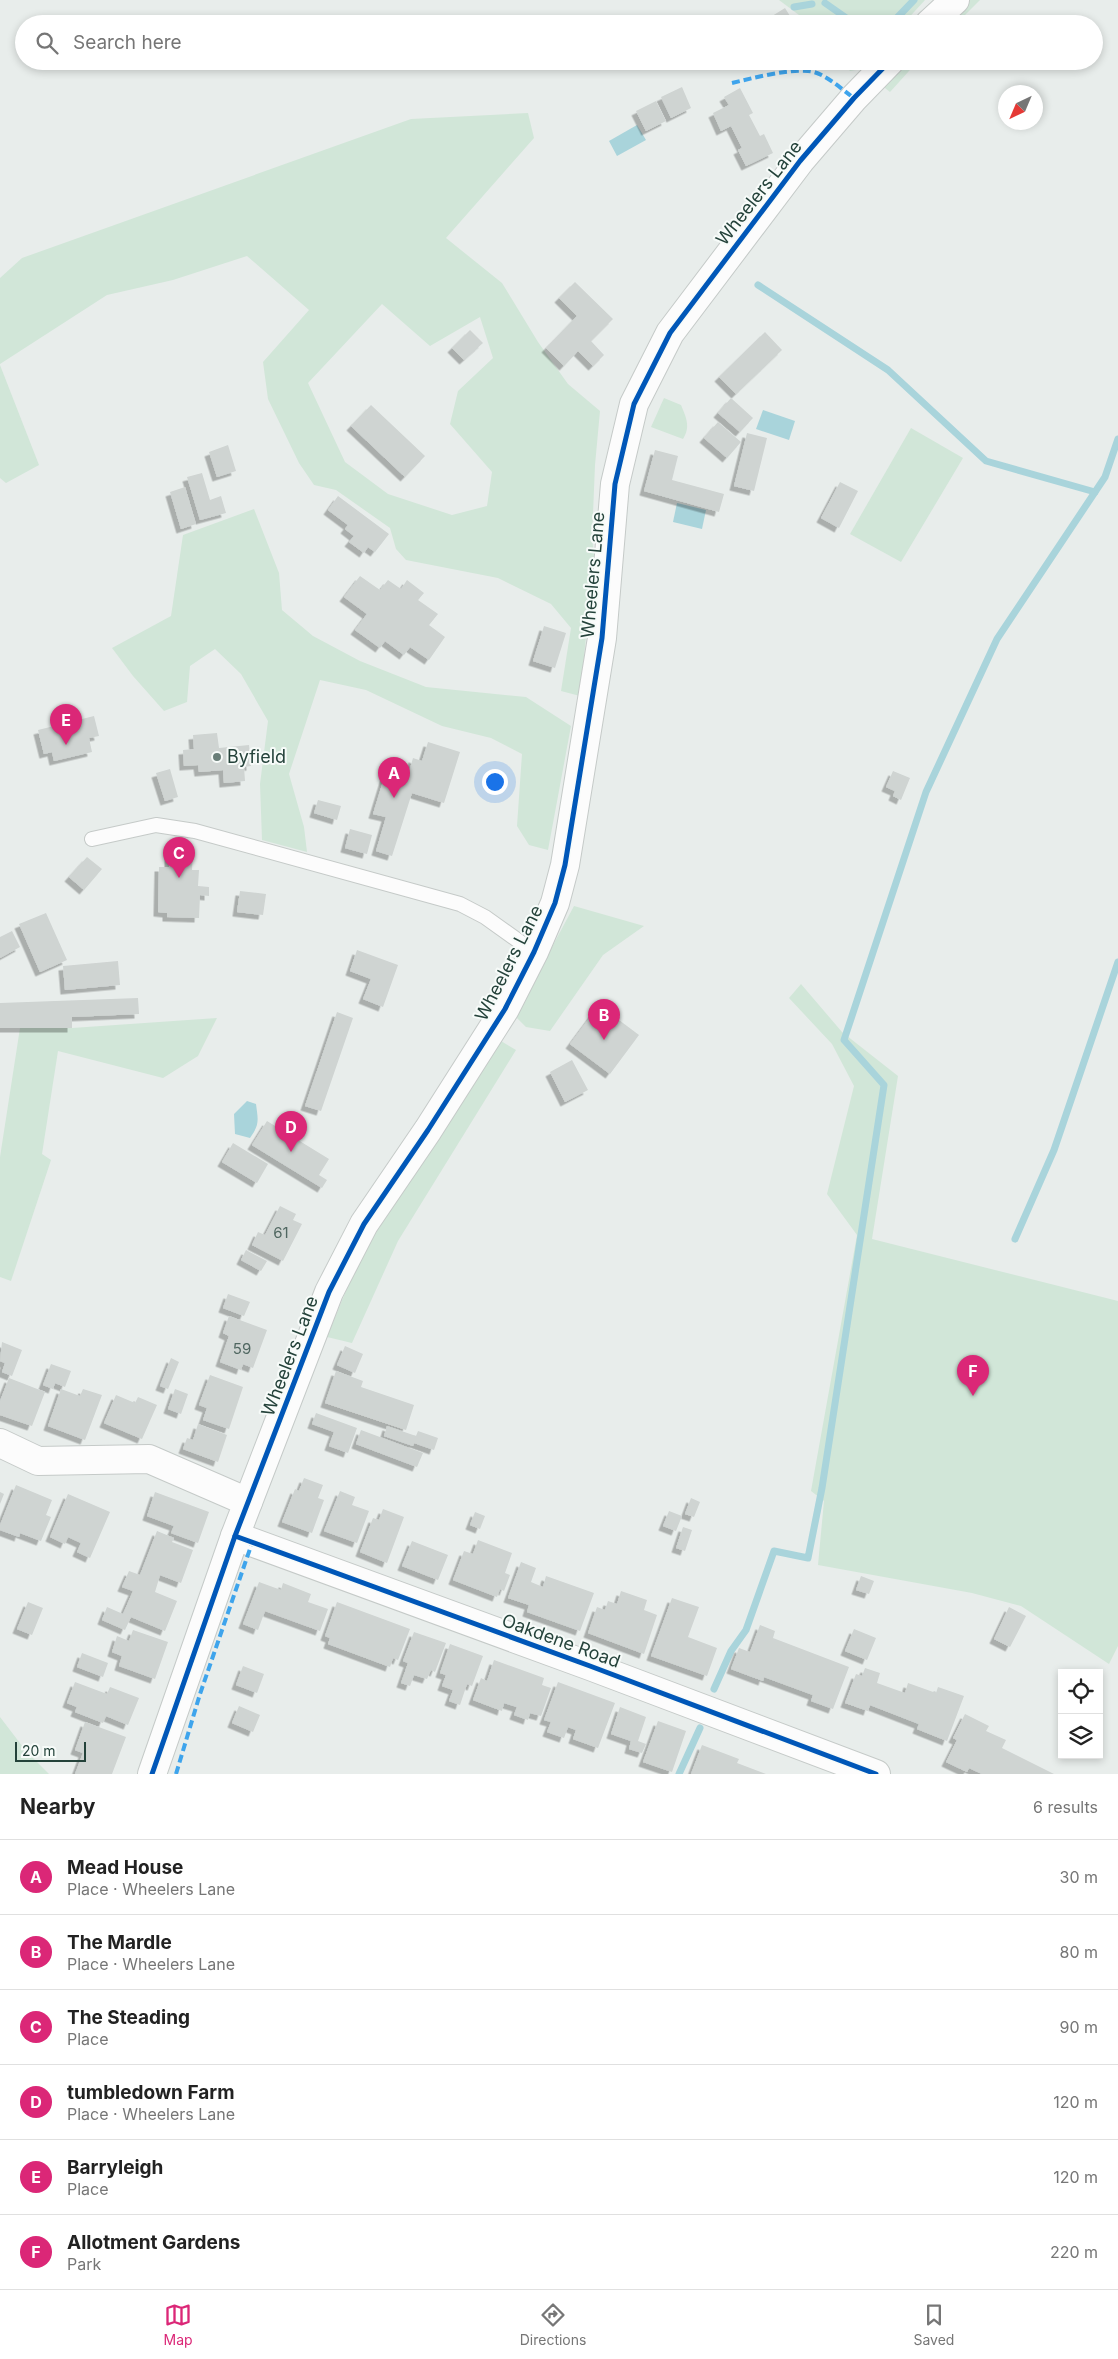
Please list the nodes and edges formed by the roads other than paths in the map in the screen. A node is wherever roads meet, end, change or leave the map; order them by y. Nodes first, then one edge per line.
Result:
1 (955, 0) edge
2 (939, 15) edge
3 (881, 70) edge
4 (92, 839) dead end
5 (534, 952) junction
6 (0, 1443) edge
7 (248, 1502) junction
8 (235, 1536) junction
9 (152, 1774) edge
10 (876, 1774) edge

1 - 2 street
3 - 5 street, Wheelers Lane
4 - 5 lane
5 - 7 street, Wheelers Lane
6 - 7 street
7 - 8 street, Wheelers Lane
8 - 9 street, Wheelers Lane
8 - 10 street, Oakdene Road

